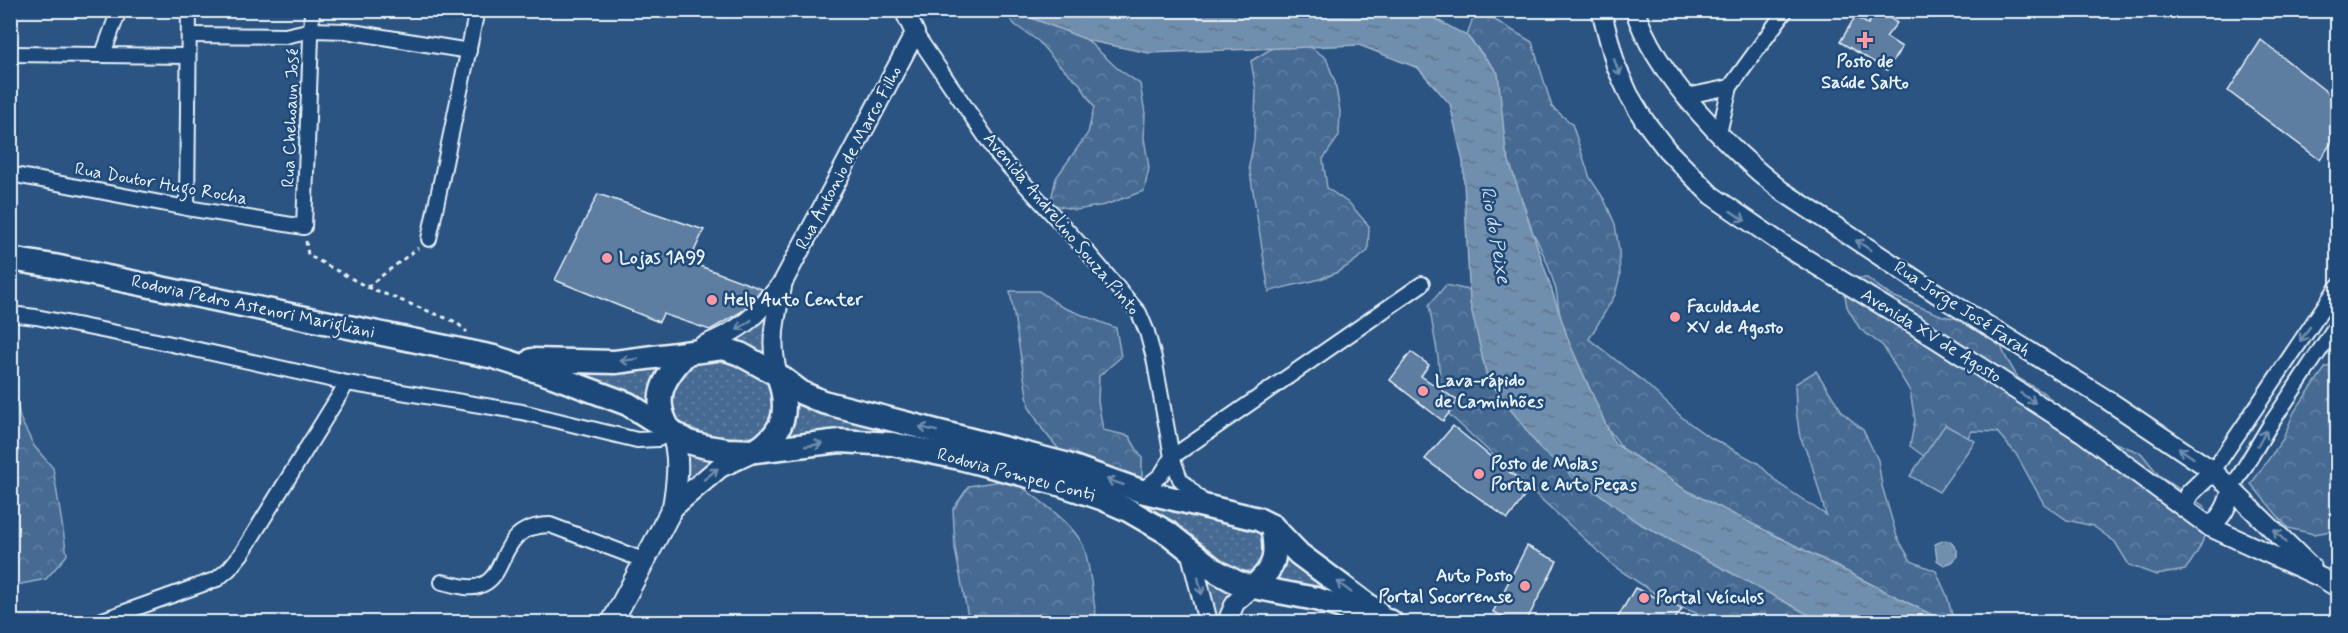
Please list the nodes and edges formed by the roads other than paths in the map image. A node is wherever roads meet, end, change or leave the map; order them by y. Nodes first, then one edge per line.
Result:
1 (119, 10) edge
2 (189, 10) edge
3 (312, 10) edge
4 (477, 10) edge
5 (738, 10) edge
6 (904, 10) edge
7 (1601, 10) edge
8 (1635, 10) edge
9 (1786, 10) edge
10 (721, 12) dead end
11 (312, 30) junction
12 (915, 33) junction
13 (189, 35) junction
14 (469, 51) junction
15 (10, 54) edge
16 (103, 54) junction
17 (188, 56) junction
18 (1730, 87) junction
19 (1687, 96) junction
20 (1719, 133) junction
21 (10, 174) edge
22 (187, 208) junction
23 (304, 227) joint
24 (429, 239) road end
25 (10, 259) edge
26 (783, 282) junction
27 (1422, 284) dead end
28 (2337, 286) edge
29 (10, 314) edge
30 (2337, 323) edge
31 (687, 352) junction
32 (494, 357) junction
33 (778, 375) junction
34 (347, 382) junction
35 (671, 432) junction
36 (756, 451) junction
37 (1172, 457) junction
38 (2213, 471) junction
39 (2232, 488) junction
40 (1141, 491) junction
41 (673, 507) junction
42 (2183, 507) junction
43 (1209, 508) junction
44 (1272, 526) junction
45 (2210, 527) junction
46 (1190, 550) junction
47 (643, 560) junction
48 (2322, 578) junction
49 (442, 582) dead end
50 (1253, 587) junction
51 (2337, 588) edge
52 (97, 622) edge
53 (612, 622) edge
54 (1208, 622) edge
55 (1227, 622) edge
56 (1391, 622) edge

1 - 16 street
2 - 13 street
3 - 11 street, Rua Chehoaun José
4 - 14 street
5 - 10 lane
6 - 12 street, Avenida Andrelino Souza Pinto
7 -> 42 street, Avenida XV de Agosto
8 - 19 street, Rua Jorge José Farah
9 - 18 street
11 - 13 street
11 - 14 street
11 - 23 street, Rua Chehoaun José
12 - 26 street, Rua Antonio de Marco Filho
12 - 37 street, Avenida Andrelino Souza Pinto
13 - 17 street
14 - 24 street
15 - 16 street
16 - 17 street
17 - 22 street
18 - 19 street
18 - 20 street
19 - 20 street, Rua Jorge José Farah
38 -> 20 street, Rua Jorge José Farah
21 - 22 street, Rua Doutor Hugo Rocha
22 - 23 street, Rua Doutor Hugo Rocha
25 - 32 main road, Rodovia Pedro Astenori Marigliani
26 -> 31 street, Rua Antonio de Marco Filho
26 - 33 street, Rua Antonio de Marco Filho
27 - 37 street
28 -> 38 street
29 - 34 street
39 -> 30 street
31 -> 32 main road, Rodovia Pedro Astenori Marigliani
31 - 33 main road, Rodovia Pedro Astenori Marigliani
31 - 35 main road
32 - 35 main road, Rodovia Pedro Astenori Marigliani
33 - 36 main road
40 -> 33 main road, Rodovia Pompeu Conti
34 - 35 street
34 - 52 street
35 - 36 main road, Rodovia Pedro Astenori Marigliani
35 - 41 main road
41 -> 36 main road
36 -> 46 main road, Rodovia Pompeu Conti
37 - 40 street
37 - 43 street, Avenida Andrelino Souza Pinto
38 - 39 street, Rua Jorge José Farah
38 - 42 street
39 - 45 street
48 -> 39 street, Rua Jorge José Farah
40 - 43 main road, Rodovia Pompeu Conti
41 - 47 main road
42 - 45 street, Avenida XV de Agosto
43 - 44 main road, Rodovia Pompeu Conti
44 - 50 main road
56 -> 44 main road
45 - 48 street, Avenida XV de Agosto
46 - 50 main road, Rodovia Pompeu Conti
46 -> 54 street
47 - 49 street
47 - 53 main road
48 - 51 street, Avenida XV de Agosto
50 - 55 street
50 - 56 main road, Rodovia Pompeu Conti

